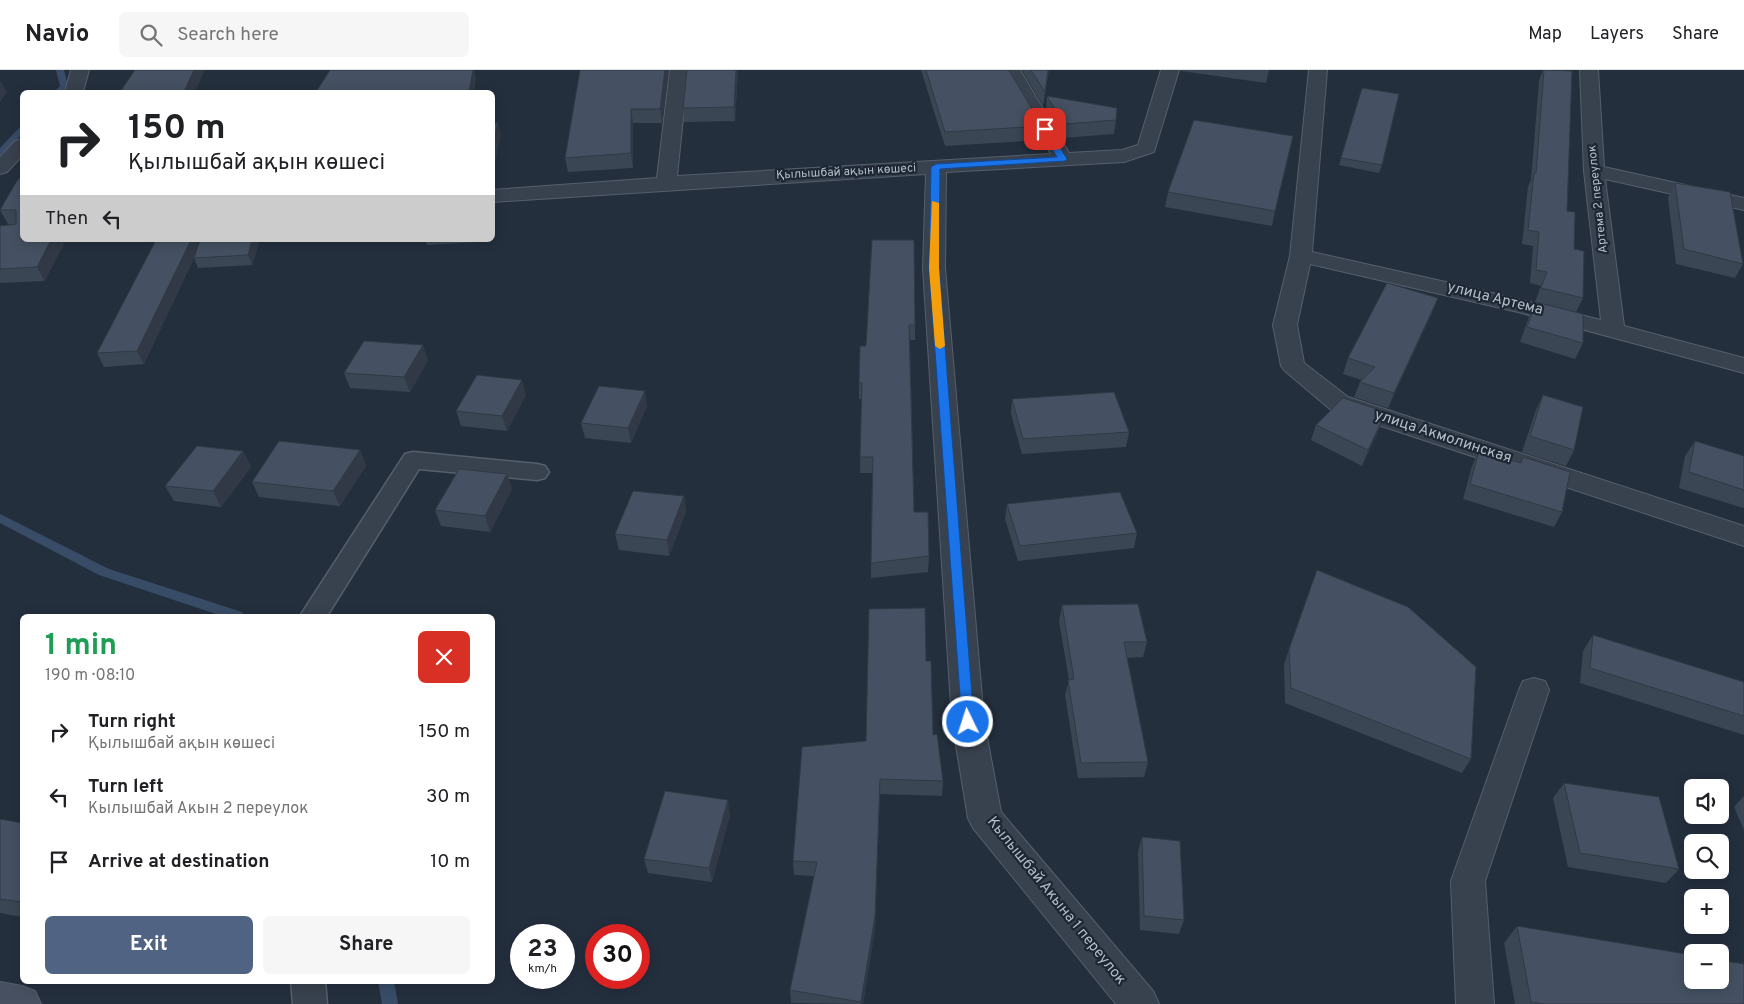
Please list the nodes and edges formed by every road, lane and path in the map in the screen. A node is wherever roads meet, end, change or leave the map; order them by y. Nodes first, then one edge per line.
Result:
1 (80, 70) edge
2 (679, 70) edge
3 (1011, 70) edge
4 (1170, 70) edge
5 (1318, 70) edge
6 (1589, 70) edge
7 (75, 90) edge
8 (20, 147) edge
9 (1063, 159) junction
10 (936, 167) junction
11 (0, 168) edge
12 (1594, 171) junction
13 (666, 183) junction
14 (495, 196) edge
15 (1744, 204) edge
16 (1301, 256) junction
17 (1613, 328) junction
18 (1744, 366) edge
19 (537, 472) dead end
20 (1744, 536) edge
21 (314, 614) edge
22 (1534, 690) dead end
23 (308, 984) edge
24 (0, 1000) edge
25 (22, 1004) edge
26 (310, 1004) edge
27 (1140, 1004) edge
28 (1474, 1004) edge

1 - 7 street
2 - 13 street
3 - 9 street
4 - 9 street, Қылышбай ақын көшесі
5 - 16 street, улица Акмолинская
6 - 12 street, Артема 2 переулок
8 - 11 street
9 - 10 street, Қылышбай ақын көшесі
10 - 13 street, Қылышбай ақын көшесі
10 - 27 street, Кылышбай Акына 1 переулок
12 - 15 street
12 - 17 street, Артема 2 переулок
13 - 14 street, Қылышбай ақын көшесі
16 - 17 street, улица Артема
16 - 20 street, улица Акмолинская
17 - 18 street, улица Артема
19 - 21 lane
22 - 28 street
23 - 26 lane
24 - 25 street

